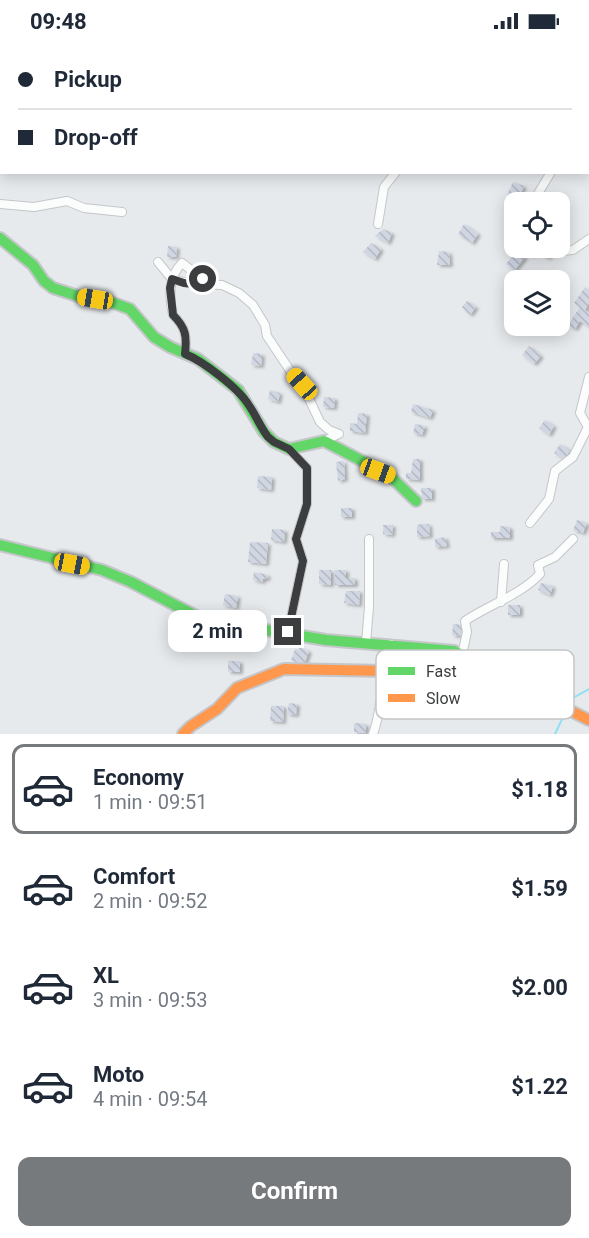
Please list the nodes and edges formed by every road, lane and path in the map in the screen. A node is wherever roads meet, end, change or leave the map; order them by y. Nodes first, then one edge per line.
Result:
1 (394, 174) edge
2 (550, 174) edge
3 (539, 192) edge
4 (0, 204) edge
5 (122, 212) dead end
6 (378, 224) dead end
7 (0, 238) edge
8 (589, 239) edge
9 (570, 250) edge
10 (158, 262) dead end
11 (172, 279) junction
12 (206, 285) junction
13 (185, 354) junction
14 (589, 377) edge
15 (324, 441) junction
16 (289, 449) junction
17 (416, 501) dead end
18 (530, 523) dead end
19 (369, 539) dead end
20 (573, 539) dead end
21 (0, 545) edge
22 (504, 564) dead end
23 (501, 602) junction
24 (288, 632) junction
25 (366, 642) junction
26 (391, 644) junction
27 (390, 650) edge
28 (444, 650) edge
29 (463, 650) edge
30 (376, 671) edge
31 (574, 713) edge
32 (377, 719) edge
33 (589, 720) edge
34 (183, 734) edge
35 (373, 734) edge

1 - 6 street
2 - 3 street
4 - 5 street
7 - 13 street
8 - 9 street
10 - 11 street
11 - 12 street
11 - 12 street
11 - 13 street
12 - 15 street
13 - 16 street
14 - 18 street
15 - 16 street
15 - 17 street
16 - 24 street
19 - 25 street
20 - 23 street
21 - 24 street
22 - 23 street
23 - 29 street
24 - 25 street
25 - 26 street
26 - 27 street
26 - 28 street
30 - 34 street
31 - 33 street
32 - 35 street

